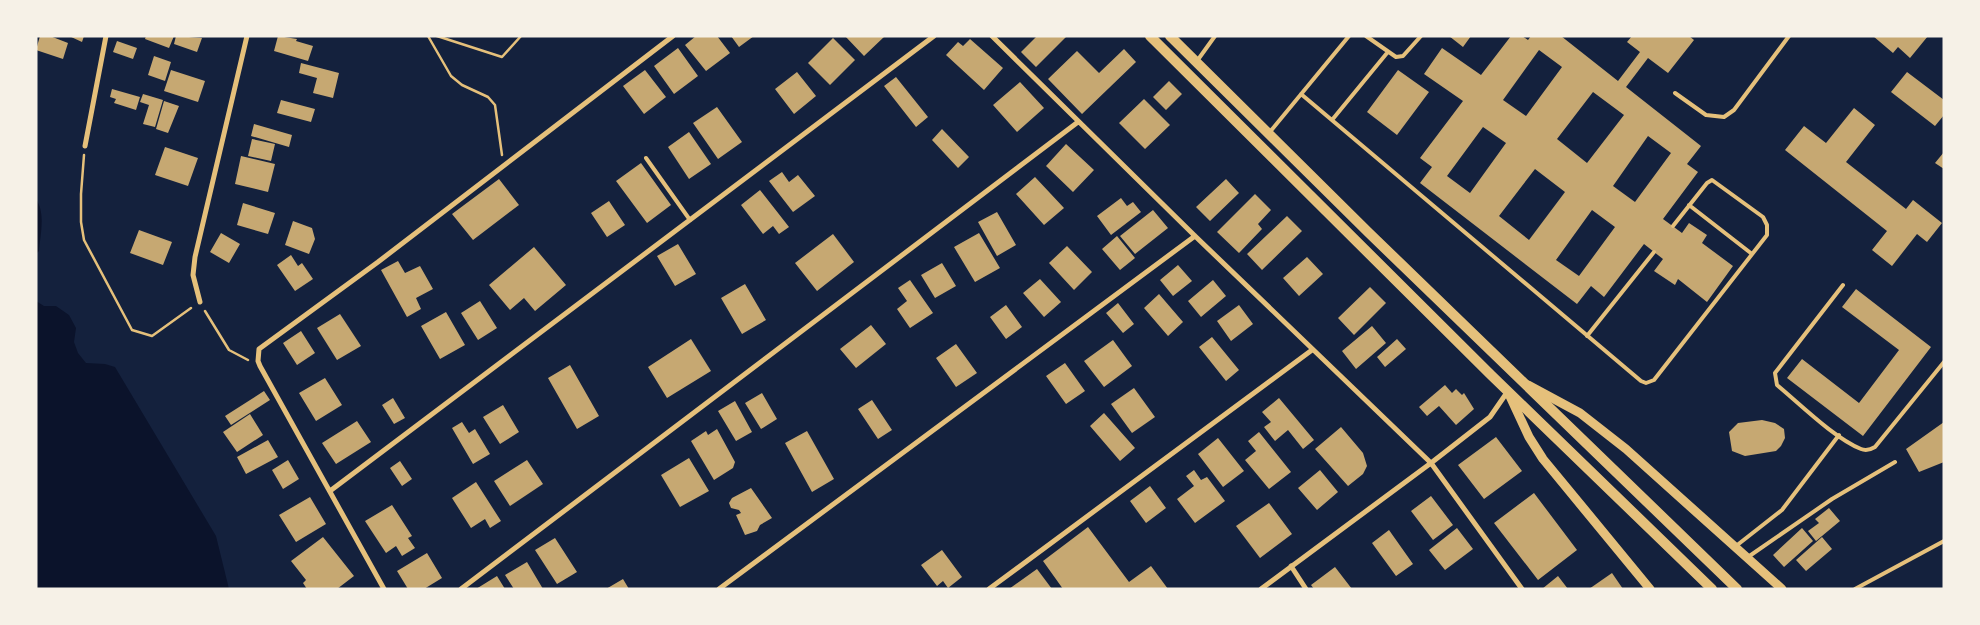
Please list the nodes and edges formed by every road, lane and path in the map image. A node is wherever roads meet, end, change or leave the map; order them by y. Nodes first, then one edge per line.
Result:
1 (106, 36) edge
2 (247, 36) edge
3 (428, 36) edge
4 (437, 36) edge
5 (521, 36) edge
6 (673, 36) edge
7 (934, 36) edge
8 (992, 36) edge
9 (1150, 36) edge
10 (1170, 36) edge
11 (1215, 36) edge
12 (1349, 36) edge
13 (1366, 36) edge
14 (1421, 36) edge
15 (1789, 36) edge
16 (1387, 53) junction
17 (1196, 61) junction
18 (1675, 93) dead end
19 (1301, 94) junction
20 (1332, 120) junction
21 (1078, 122) junction
22 (1269, 133) junction
23 (85, 146) joint
24 (646, 158) dead end
25 (506, 163) junction
26 (1689, 205) junction
27 (690, 220) junction
28 (1673, 226) dead end
29 (1195, 236) junction
30 (1654, 252) dead end
31 (1752, 254) junction
32 (1843, 285) dead end
33 (200, 302) junction
34 (1588, 336) junction
35 (1312, 350) junction
36 (1944, 362) edge
37 (260, 366) junction
38 (1521, 380) junction
39 (1508, 391) junction
40 (1839, 435) junction
41 (1895, 462) dead end
42 (1431, 463) junction
43 (330, 491) junction
44 (1944, 541) edge
45 (1736, 546) junction
46 (1748, 557) junction
47 (1291, 566) junction
48 (384, 589) edge
49 (461, 589) edge
50 (719, 589) edge
51 (988, 589) edge
52 (1261, 589) edge
53 (1306, 589) edge
54 (1522, 589) edge
55 (1650, 589) edge
56 (1712, 589) edge
57 (1737, 589) edge
58 (1782, 589) edge
59 (1855, 589) edge

1 - 23 street
2 - 33 street
3 - 25 path
4 - 5 path
6 - 25 street
7 - 27 street
8 - 21 street
9 - 39 main road
10 - 17 main road
11 - 17 lane
12 - 19 lane
13 - 16 lane
14 - 16 lane
15 - 18 lane
16 - 20 lane
17 - 22 main road
19 - 20 lane
19 - 22 lane
20 - 34 lane
21 - 29 street
21 - 49 street
22 - 38 main road
23 - 33 path
24 - 27 lane
25 - 37 street
26 - 28 lane
26 - 31 lane
26 - 31 lane
27 - 43 street
29 - 35 street
29 - 50 street
30 - 34 lane
31 - 34 lane
32 - 40 lane
33 - 37 path
35 - 42 street
35 - 51 street
36 - 40 lane
37 - 43 street
38 - 45 street
38 - 57 main road
39 - 42 street
39 - 55 street
39 - 56 main road
40 - 45 lane
41 - 46 lane
42 - 47 street
42 - 54 street
43 - 48 street
44 - 59 lane
45 - 46 street
46 - 58 street
47 - 52 street
47 - 53 street

